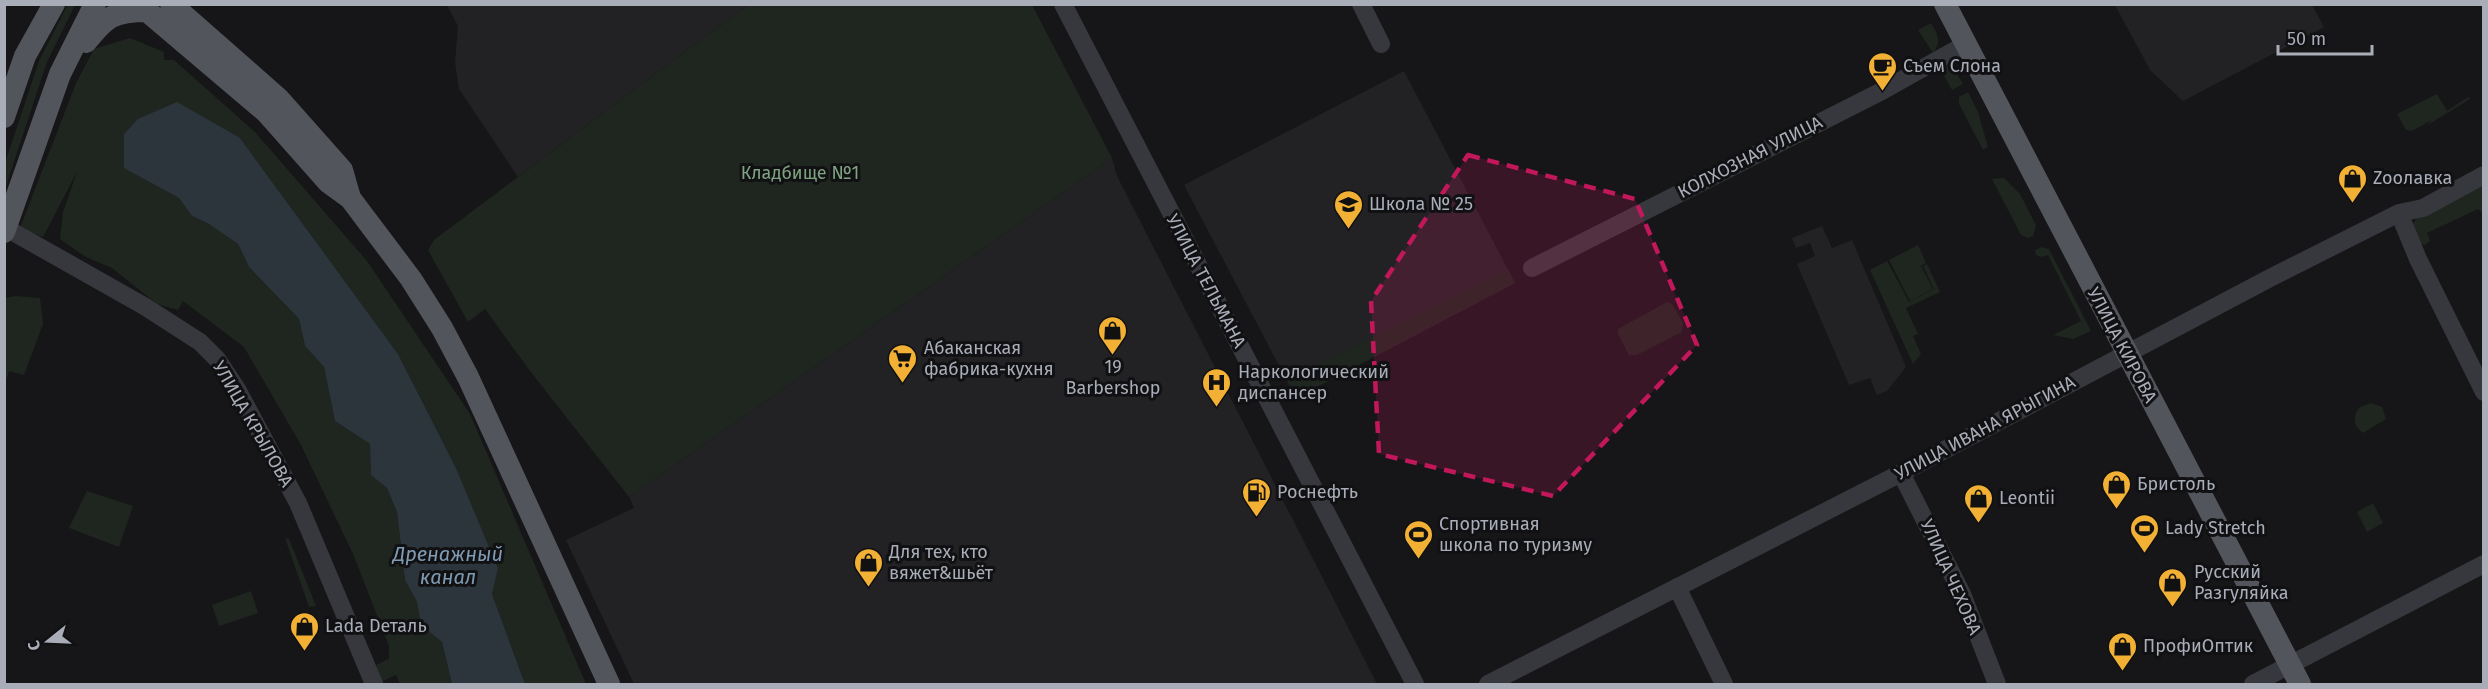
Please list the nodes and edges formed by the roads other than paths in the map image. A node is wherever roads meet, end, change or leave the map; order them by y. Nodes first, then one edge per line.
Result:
1 (42, 4) edge
2 (54, 4) edge
3 (95, 4) edge
4 (171, 4) edge
5 (1063, 4) edge
6 (1361, 4) edge
7 (1946, 4) edge
8 (144, 8) edge
9 (1381, 44) dead end
10 (1965, 44) junction
11 (25, 56) junction
12 (60, 74) junction
13 (4, 117) edge
14 (2484, 175) edge
15 (350, 198) junction
16 (2399, 213) junction
17 (5, 230) edge
18 (1532, 268) dead end
19 (2127, 354) junction
20 (2484, 392) edge
21 (1901, 472) junction
22 (2484, 564) edge
23 (1677, 587) junction
24 (2295, 675) edge
25 (374, 684) edge
26 (609, 684) edge
27 (1415, 684) edge
28 (1488, 684) edge
29 (1724, 684) edge
30 (1997, 684) edge
31 (2253, 684) edge

1 - 11 main road
2 - 11 main road
3 - 12 main road
4 - 15 main road
5 - 27 street, УЛИЦА ТЕЛЬМАНА
6 - 9 street
7 - 10 main road, УЛИЦА КИРОВА
8 - 12 main road
8 - 15 main road
10 - 18 street, КОЛХОЗНАЯ УЛИЦА
10 - 19 main road, УЛИЦА КИРОВА
11 - 13 main road
12 - 17 main road
14 - 16 street, УЛИЦА ИВАНА ЯРЫГИНА
15 - 26 main road
16 - 19 street, УЛИЦА ИВАНА ЯРЫГИНА
16 - 20 street
17 - 25 street, УЛИЦА КРЫЛОВА
19 - 21 street, УЛИЦА ИВАНА ЯРЫГИНА
19 - 24 main road, УЛИЦА КИРОВА
21 - 23 street, УЛИЦА ИВАНА ЯРЫГИНА
21 - 30 street, УЛИЦА ЧЕХОВА
22 - 24 street
23 - 28 street, УЛИЦА ИВАНА ЯРЫГИНА
23 - 29 street
24 - 31 street

